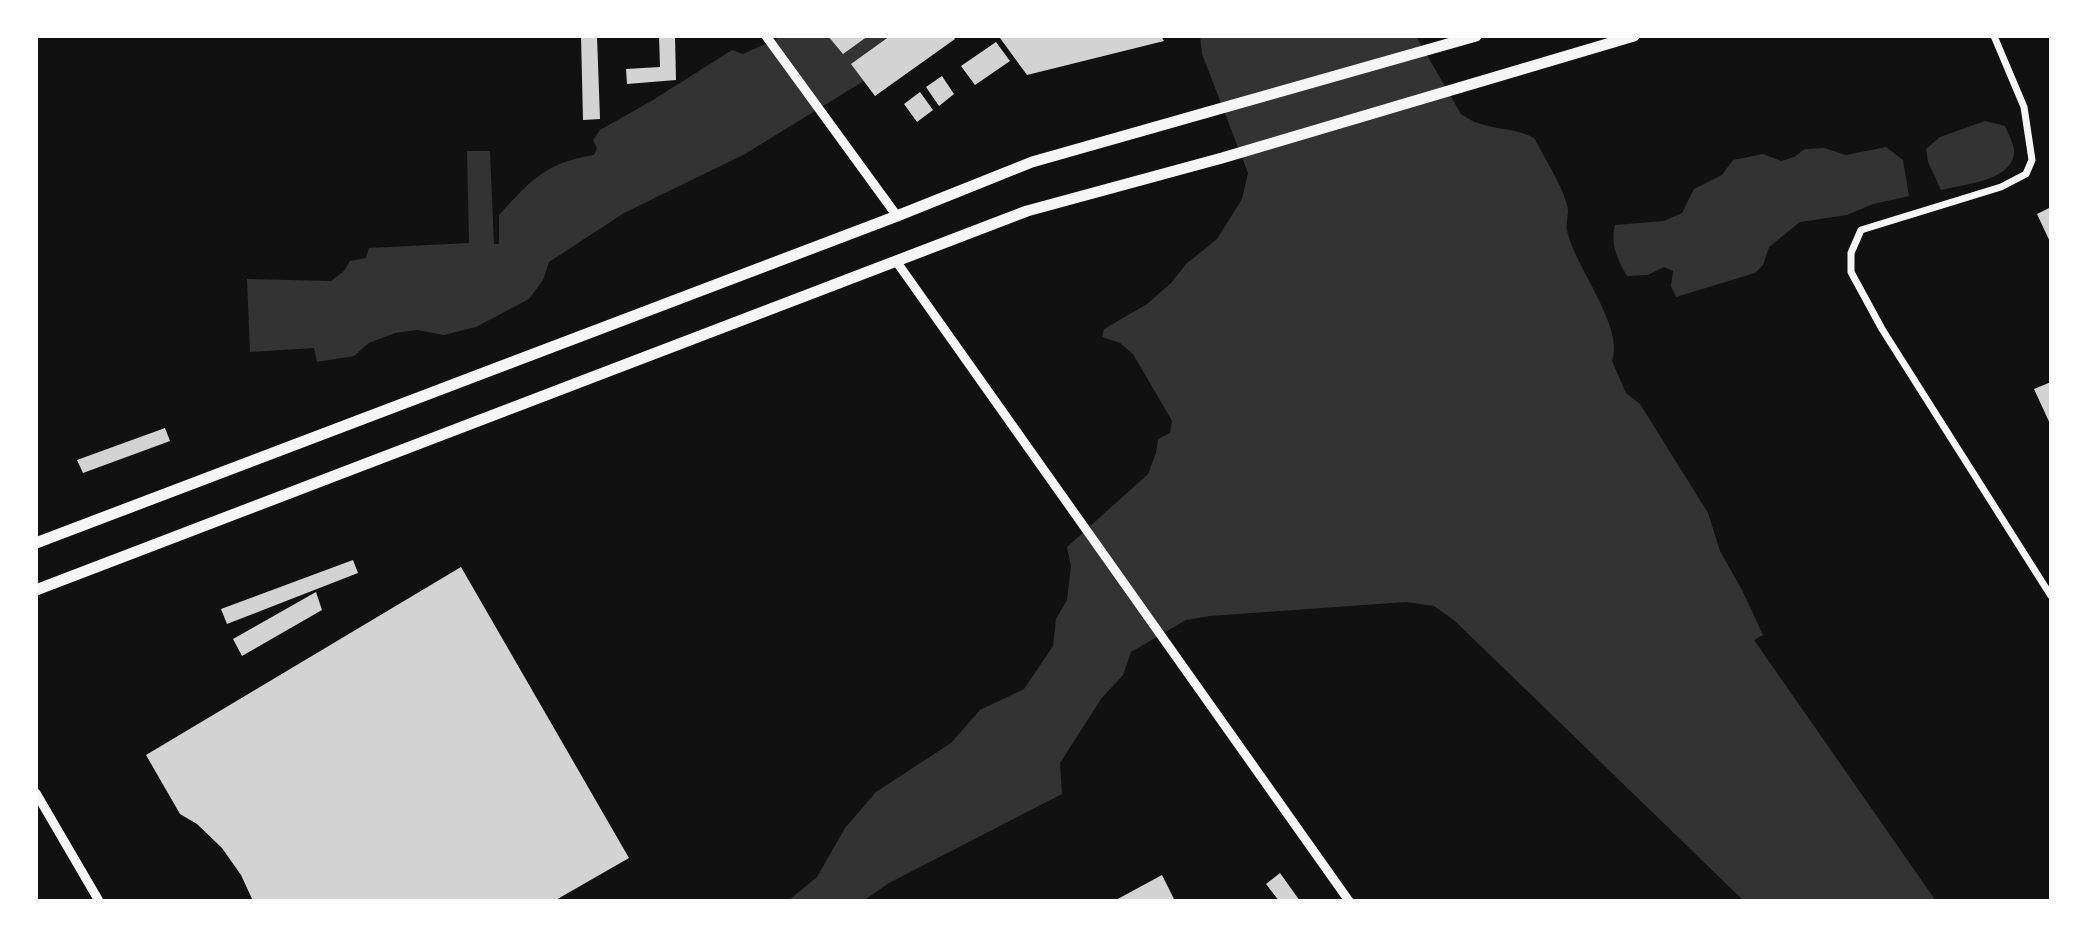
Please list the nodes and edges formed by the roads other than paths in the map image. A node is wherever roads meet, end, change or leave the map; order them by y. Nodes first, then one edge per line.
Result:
1 (766, 36) edge
2 (1476, 36) edge
3 (1634, 36) edge
4 (1994, 36) edge
5 (897, 216) junction
6 (896, 261) junction
7 (36, 543) edge
8 (36, 590) edge
9 (2051, 596) edge
10 (36, 793) edge
11 (99, 901) edge
12 (1349, 901) edge

1 - 5 street
2 - 5 main road
3 - 6 main road
4 - 9 street
5 - 7 main road
6 - 8 main road
6 - 12 street
10 - 11 street

